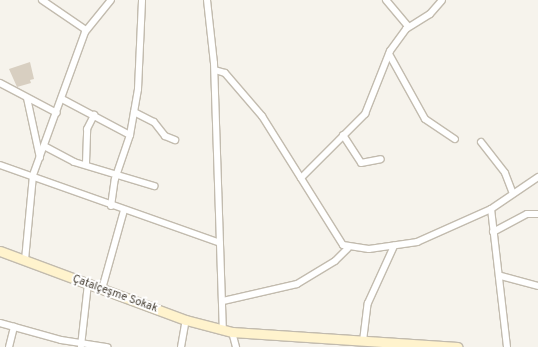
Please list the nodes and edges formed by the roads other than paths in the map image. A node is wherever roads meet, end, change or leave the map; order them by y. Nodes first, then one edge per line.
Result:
1 (42, 0) edge
2 (112, 0) edge
3 (142, 0) edge
4 (207, 0) edge
5 (386, 0) edge
6 (442, 0) edge
7 (408, 26) junction
8 (86, 30) junction
9 (389, 54) junction
10 (214, 70) junction
11 (0, 83) edge
12 (27, 98) junction
13 (62, 99) junction
14 (134, 112) junction
15 (57, 113) junction
16 (94, 115) junction
17 (130, 135) junction
18 (343, 135) junction
19 (455, 139) dead end
20 (175, 140) dead end
21 (481, 142) dead end
22 (44, 146) junction
23 (40, 158) junction
24 (381, 159) dead end
25 (86, 163) junction
26 (0, 165) edge
27 (538, 177) edge
28 (33, 178) junction
29 (116, 178) junction
30 (301, 178) junction
31 (154, 186) dead end
32 (513, 194) junction
33 (111, 206) junction
34 (491, 209) junction
35 (124, 210) junction
36 (538, 214) edge
37 (493, 232) junction
38 (220, 243) junction
39 (394, 246) junction
40 (348, 248) junction
41 (0, 251) edge
42 (25, 260) junction
43 (501, 276) junction
44 (88, 284) junction
45 (538, 286) edge
46 (102, 289) junction
47 (223, 301) junction
48 (186, 320) junction
49 (0, 323) edge
50 (14, 327) junction
51 (228, 331) junction
52 (363, 341) junction
53 (345, 343) edge
54 (81, 345) edge
55 (9, 347) edge
56 (107, 347) edge
57 (180, 347) edge
58 (236, 347) edge
59 (458, 347) edge
60 (507, 347) edge

1 - 8 street
2 - 8 street
3 - 14 street
4 - 10 street
5 - 7 street
6 - 7 street
7 - 9 street
8 - 13 street
9 - 18 street
9 - 19 street
10 - 30 street
10 - 38 street
11 - 12 street
12 - 15 street
12 - 23 street
13 - 15 street
13 - 16 street
14 - 17 street
14 - 20 street
15 - 22 street
16 - 17 street
16 - 25 street
17 - 29 street
18 - 24 street
18 - 30 street
21 - 32 street
22 - 23 street
22 - 25 street
23 - 28 street
25 - 29 street
26 - 28 street
27 - 32 street
28 - 33 street
28 - 42 street
29 - 31 street
29 - 33 street
30 - 40 street
32 - 34 street
33 - 35 street
34 - 37 street
34 - 39 street
35 - 38 street
35 - 46 street
36 - 37 street
37 - 43 street
38 - 47 street
39 - 40 street
39 - 52 street
40 - 47 street
41 - 42 street, Çatalçeşme Sokak
42 - 44 street, Çatalçeşme Sokak
43 - 45 street
43 - 60 street
44 - 46 street, Çatalçeşme Sokak
44 - 54 street
46 - 48 street, Çatalçeşme Sokak
47 - 51 street
48 - 51 street, Çatalçeşme Sokak
48 - 57 street
49 - 50 street
50 - 54 street
50 - 55 street
51 - 53 street, Çatalçeşme Sokak
51 - 58 street
52 - 53 street, Çatalçeşme Sokak
52 - 59 street, Çatalçeşme Sokak
54 - 56 street

